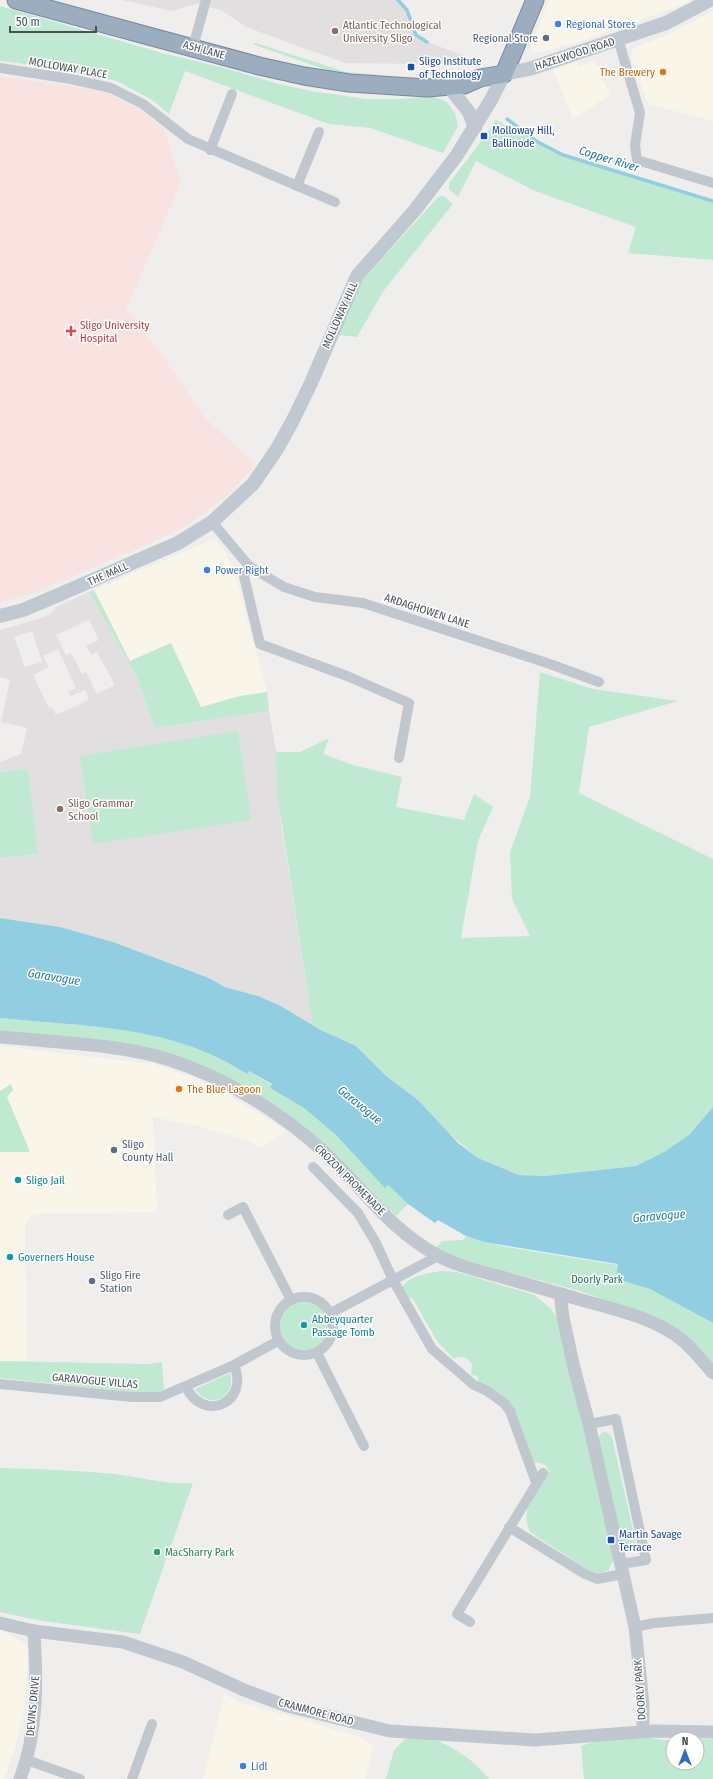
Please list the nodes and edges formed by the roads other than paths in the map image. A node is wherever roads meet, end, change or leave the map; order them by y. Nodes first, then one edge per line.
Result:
1 (16, 0) edge
2 (206, 0) edge
3 (535, 0) edge
4 (710, 0) edge
5 (618, 39) junction
6 (193, 47) junction
7 (0, 68) edge
8 (504, 74) junction
9 (480, 78) junction
10 (395, 86) junction
11 (449, 87) junction
12 (232, 94) dead end
13 (475, 128) junction
14 (319, 132) dead end
15 (210, 150) junction
16 (713, 184) edge
17 (297, 186) junction
18 (335, 202) dead end
19 (212, 522) junction
20 (249, 566) junction
21 (0, 616) edge
22 (599, 682) dead end
23 (399, 758) dead end
24 (0, 1037) edge
25 (313, 1167) dead end
26 (228, 1215) dead end
27 (438, 1256) junction
28 (393, 1280) junction
29 (562, 1294) junction
30 (291, 1300) junction
31 (331, 1313) junction
32 (278, 1341) junction
33 (317, 1353) junction
34 (234, 1365) junction
35 (713, 1373) edge
36 (0, 1384) edge
37 (186, 1387) junction
38 (589, 1424) junction
39 (364, 1446) dead end
40 (543, 1473) dead end
41 (536, 1482) junction
42 (509, 1527) junction
43 (622, 1569) junction
44 (713, 1618) edge
45 (470, 1622) dead end
46 (0, 1623) edge
47 (635, 1627) junction
48 (34, 1631) junction
49 (152, 1724) dead end
50 (643, 1732) junction
51 (713, 1732) edge
52 (27, 1760) junction
53 (20, 1779) edge
54 (80, 1779) edge
55 (132, 1779) edge

1 - 6 highway, ASH LANE
2 - 6 street
3 - 8 highway
4 - 5 main road, HAZELWOOD ROAD
5 - 8 main road, HAZELWOOD ROAD
5 - 16 street
6 - 10 highway, ASH LANE
7 - 15 street, MOLLOWAY PLACE
8 - 9 highway, ASH LANE
8 - 13 main road, MOLLOWAY HILL
9 - 10 highway, ASH LANE
9 - 11 highway, ASH LANE
10 - 11 highway, ASH LANE
11 - 13 main road
12 - 15 street
13 - 19 main road, MOLLOWAY HILL
14 - 17 street
15 - 17 street, MOLLOWAY PLACE
17 - 18 street, MOLLOWAY PLACE
19 - 20 street, ARDAGHOWEN LANE
19 - 21 main road, THE MALL
20 - 22 street, ARDAGHOWEN LANE
20 - 23 street
24 - 27 street, CROZON PROMENADE
25 - 28 street
26 - 30 street
27 - 28 street
27 - 29 street, CROZON PROMENADE
28 - 31 street
28 - 41 street
29 - 35 street
29 - 38 street, DOORLY PARK
30 - 31 street
30 - 32 street
31 - 33 street
32 - 33 street
32 - 34 street, GARAVOGUE VILLAS
33 - 39 street
34 - 37 street, GARAVOGUE VILLAS
34 - 37 street
36 - 37 street, GARAVOGUE VILLAS
38 - 43 street, DOORLY PARK
38 - 43 street
40 - 41 street
41 - 42 street
42 - 43 street
42 - 45 street
43 - 47 street, DOORLY PARK
44 - 47 street
46 - 48 street, CRANMORE ROAD
47 - 50 street, DOORLY PARK
48 - 50 street, CRANMORE ROAD
48 - 52 street, DEVINS DRIVE
49 - 55 street
50 - 51 street, DOORLY PARK
52 - 53 street, DEVINS DRIVE
52 - 54 street

